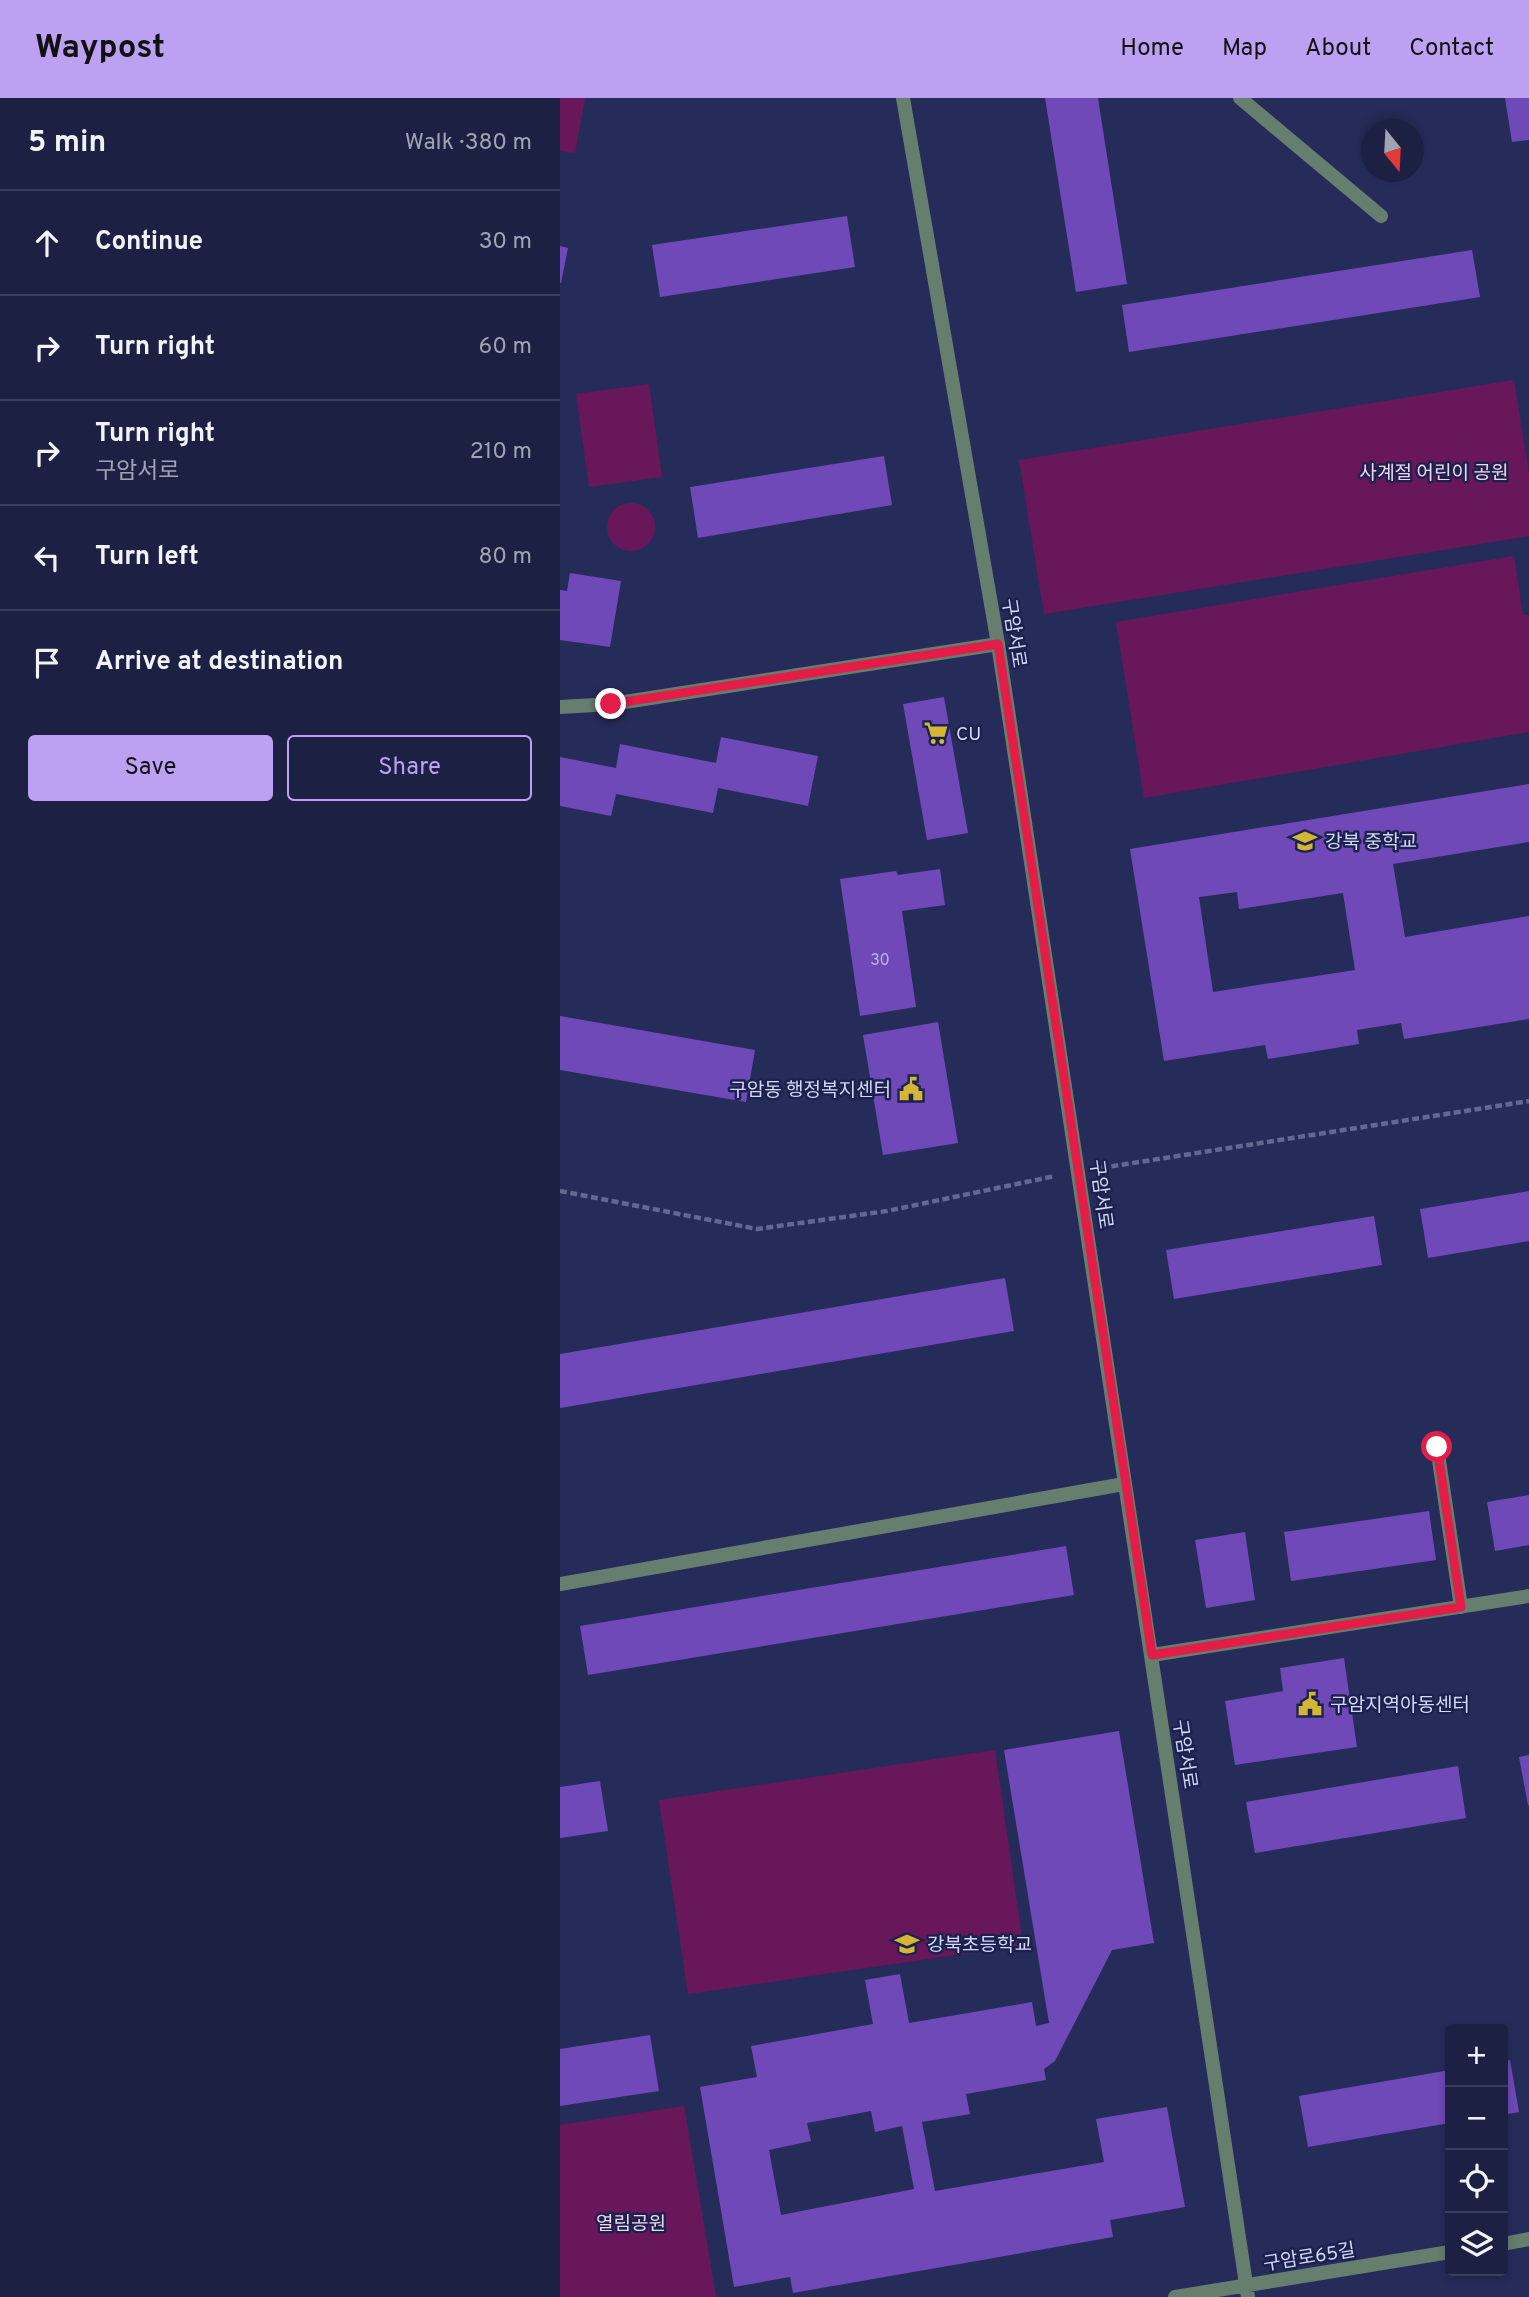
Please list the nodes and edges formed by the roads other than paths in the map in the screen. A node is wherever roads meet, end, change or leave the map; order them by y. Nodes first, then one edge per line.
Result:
1 (903, 98) edge
2 (1240, 98) edge
3 (1381, 216) dead end
4 (998, 644) junction
5 (560, 707) edge
6 (1437, 1447) dead end
7 (1124, 1484) junction
8 (560, 1584) edge
9 (1529, 1596) edge
10 (1461, 1607) junction
11 (1152, 1655) junction
12 (1529, 2239) edge
13 (1508, 2243) edge
14 (1445, 2253) edge
15 (1247, 2292) edge
16 (1175, 2297) edge

1 - 4 street, 구암서로
2 - 3 street
4 - 5 street
4 - 7 street, 구암서로
6 - 10 street
7 - 8 street
7 - 11 street, 구암서로
9 - 10 street
10 - 11 street
11 - 15 street, 구암서로
12 - 13 street
14 - 15 street, 구암로65길
15 - 16 street, 구암로65길

